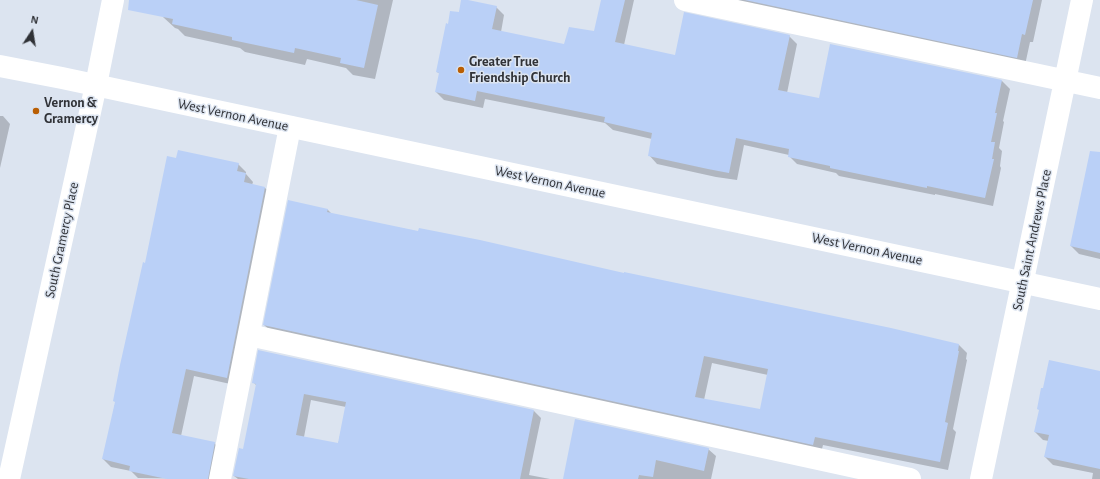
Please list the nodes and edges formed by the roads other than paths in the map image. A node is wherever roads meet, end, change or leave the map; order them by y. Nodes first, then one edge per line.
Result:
1 (113, 0) edge
2 (685, 0) edge
3 (1082, 0) edge
4 (0, 66) edge
5 (1065, 81) junction
6 (96, 86) junction
7 (1100, 88) edge
8 (290, 127) junction
9 (1023, 282) junction
10 (1100, 299) edge
11 (249, 335) junction
12 (10, 479) edge
13 (220, 479) edge
14 (910, 479) edge
15 (981, 479) edge

1 - 6 main road, South Gramercy Place
2 - 5 main road
3 - 5 main road, South Saint Andrews Place
4 - 6 main road, West Vernon Avenue
5 - 7 main road
5 - 9 main road, South Saint Andrews Place
6 - 8 main road, West Vernon Avenue
6 - 12 main road, South Gramercy Place
8 - 9 main road, West Vernon Avenue
8 - 11 main road
9 - 10 main road, West Vernon Avenue
9 - 15 main road, South Saint Andrews Place
11 - 13 main road
11 - 14 main road

